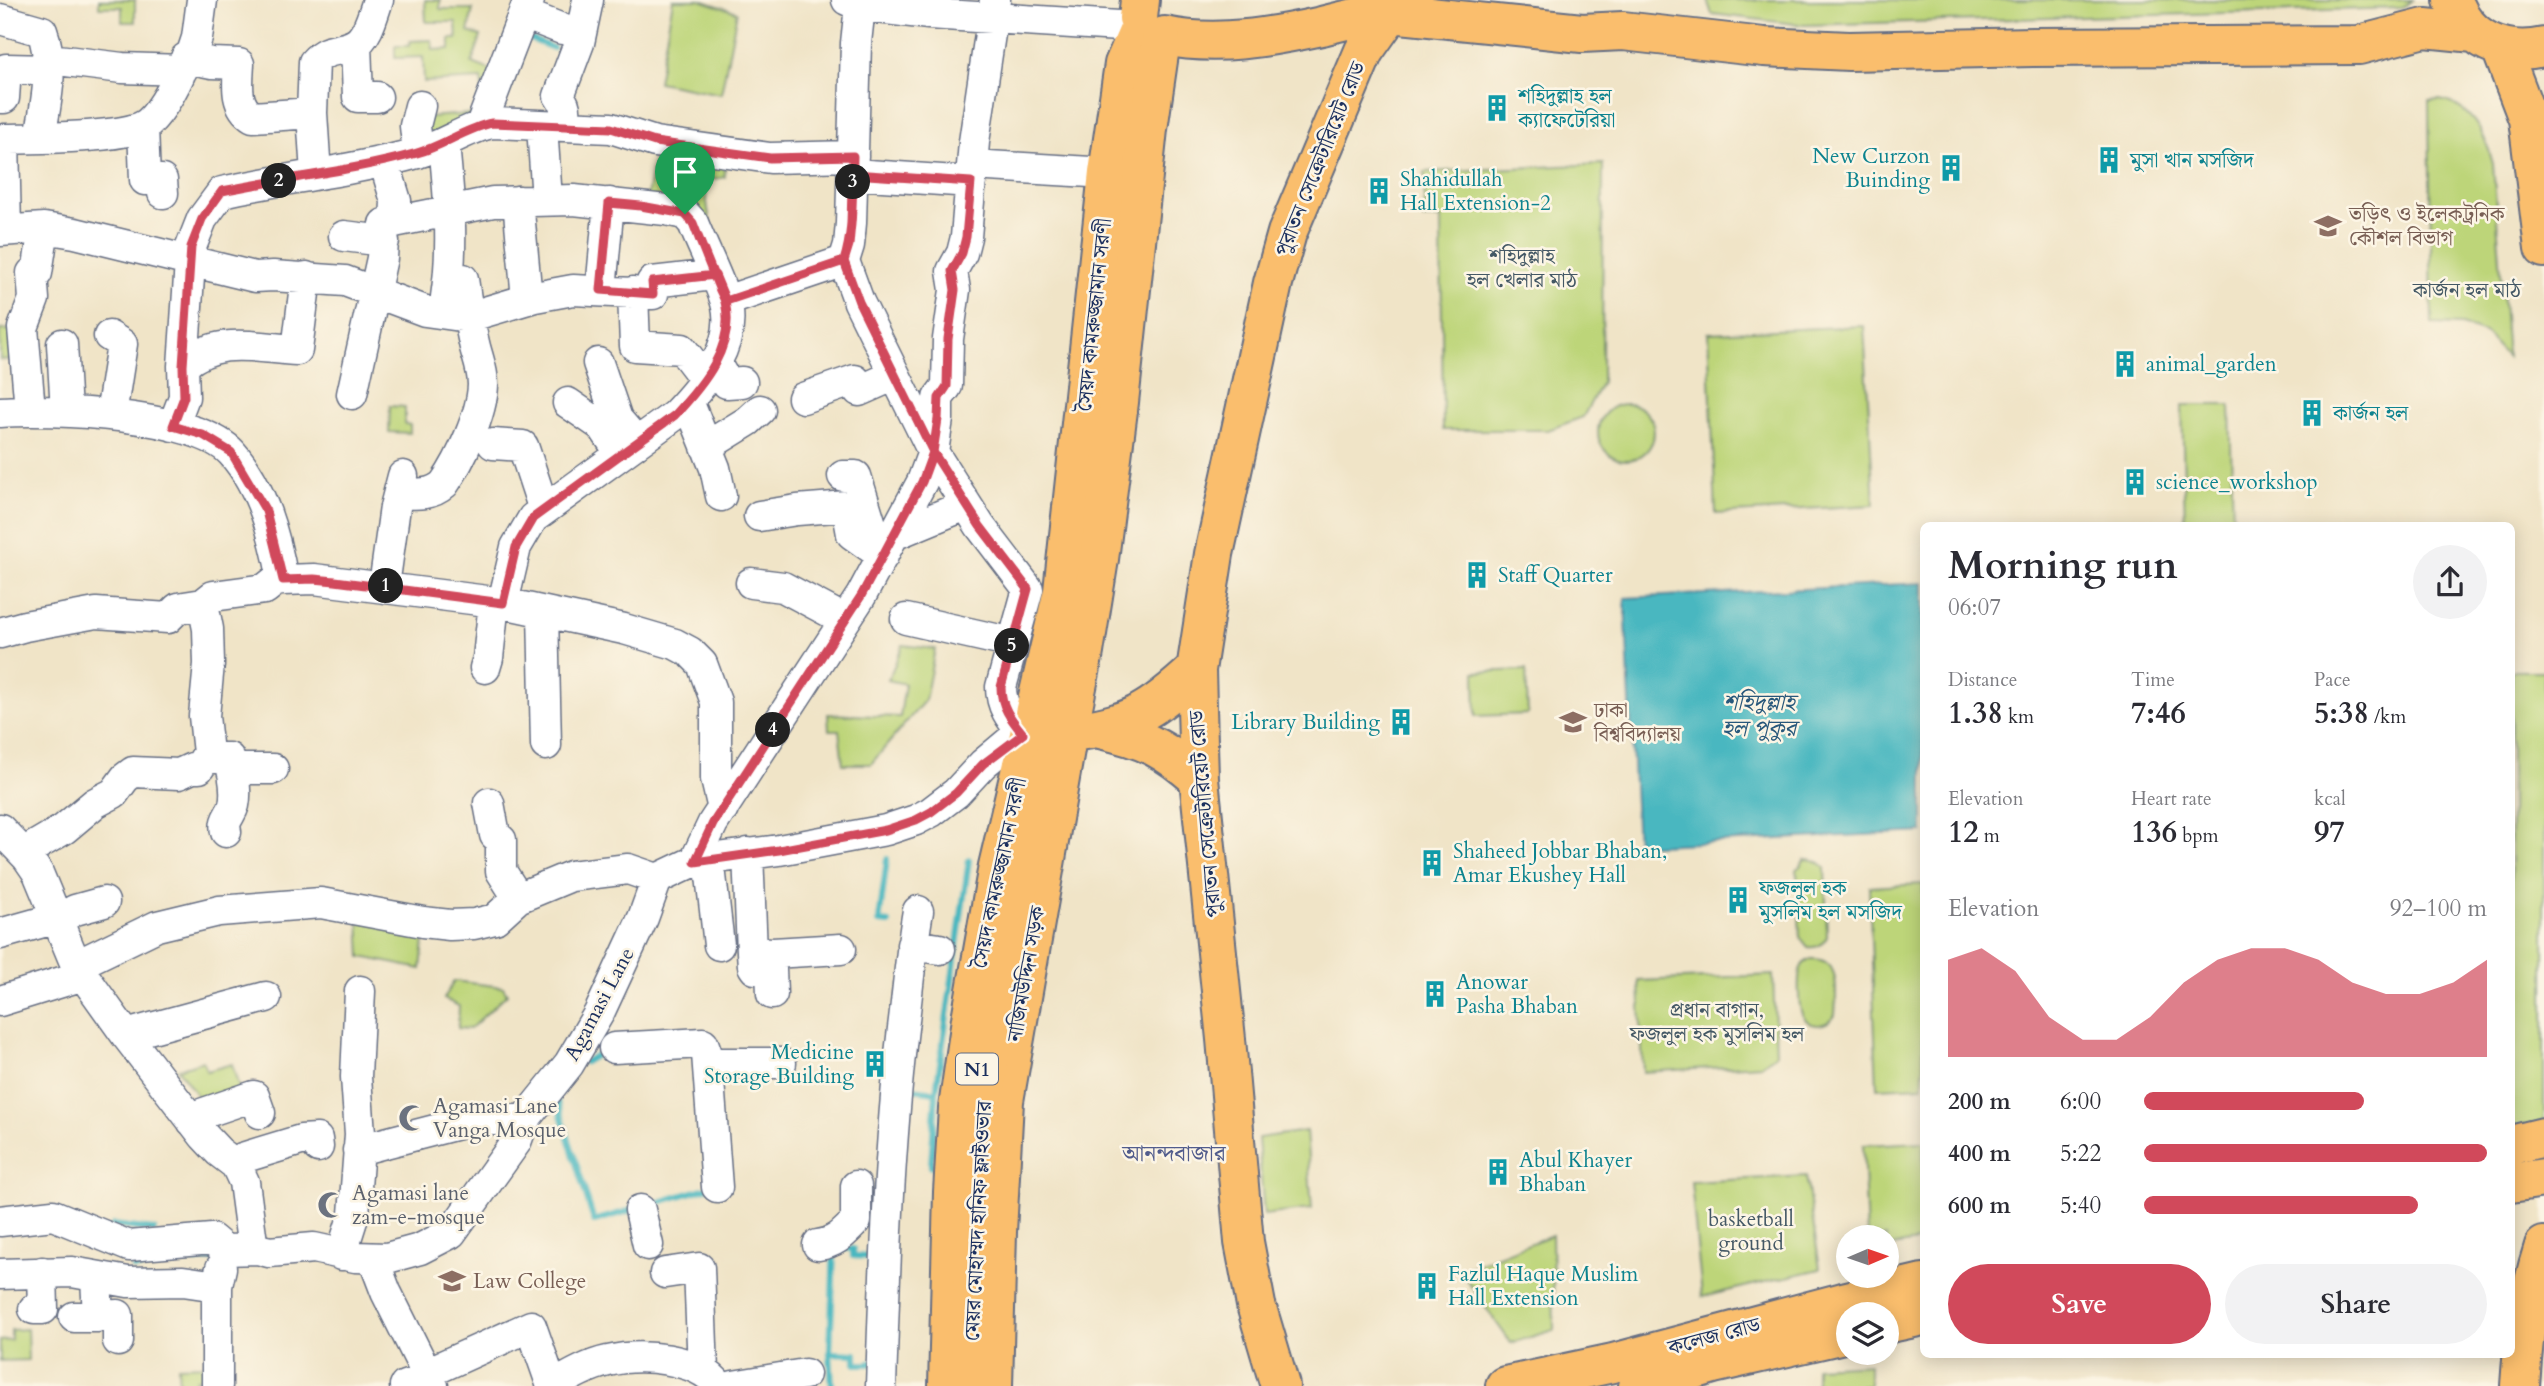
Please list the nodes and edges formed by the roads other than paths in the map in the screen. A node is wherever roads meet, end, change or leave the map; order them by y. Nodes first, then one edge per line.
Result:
1 (202, 0) edge
2 (588, 0) edge
3 (1466, 0) edge
4 (376, 3) edge
5 (854, 3) edge
6 (1379, 5) edge
7 (994, 9) edge
8 (2442, 9) edge
9 (523, 16) edge
10 (0, 19) edge
11 (1151, 24) edge
12 (1623, 32) junction
13 (558, 38) dead end
14 (2487, 41) junction
15 (356, 44) junction
16 (2544, 47) edge
17 (186, 64) junction
18 (50, 65) junction
19 (377, 97) dead end
20 (0, 98) edge
21 (420, 106) dead end
22 (312, 113) junction
23 (481, 125) junction
24 (143, 126) junction
25 (552, 126) junction
26 (40, 138) junction
27 (431, 148) junction
28 (384, 161) junction
29 (853, 165) junction
30 (1108, 173) junction
31 (316, 174) junction
32 (971, 174) junction
33 (163, 193) dead end
34 (532, 200) junction
35 (609, 203) junction
36 (451, 211) junction
37 (44, 228) junction
38 (3, 230) edge
39 (389, 231) junction
40 (344, 236) dead end
41 (2544, 248) edge
42 (189, 260) junction
43 (844, 261) junction
44 (706, 271) junction
45 (306, 277) junction
46 (369, 290) junction
47 (601, 290) junction
48 (633, 292) junction
49 (527, 299) junction
50 (456, 315) junction
51 (109, 336) dead end
52 (62, 344) dead end
53 (598, 363) dead end
54 (183, 366) junction
55 (895, 375) junction
56 (703, 380) junction
57 (742, 382) dead end
58 (352, 394) dead end
59 (803, 398) dead end
60 (568, 403) dead end
61 (30, 410) junction
62 (760, 410) dead end
63 (65, 411) junction
64 (0, 412) edge
65 (111, 415) junction
66 (173, 426) junction
67 (493, 444) dead end
68 (706, 447) junction
69 (628, 448) junction
70 (933, 452) junction
71 (843, 476) dead end
72 (721, 496) dead end
73 (966, 505) junction
74 (544, 510) junction
75 (759, 516) dead end
76 (888, 548) junction
77 (287, 580) junction
78 (751, 583) dead end
79 (384, 586) junction
80 (1040, 588) junction
81 (498, 602) junction
82 (203, 604) junction
83 (543, 612) junction
84 (905, 619) dead end
85 (845, 620) junction
86 (0, 633) edge
87 (1013, 643) junction
88 (485, 668) dead end
89 (1196, 670) junction
90 (1051, 739) junction
91 (547, 745) dead end
92 (219, 764) junction
93 (273, 769) dead end
94 (1199, 779) junction
95 (489, 803) dead end
96 (723, 809) junction
97 (0, 829) edge
98 (226, 832) dead end
99 (23, 853) junction
100 (748, 853) junction
101 (702, 860) junction
102 (657, 879) junction
103 (518, 898) junction
104 (104, 902) dead end
105 (918, 911) dead end
106 (57, 919) junction
107 (0, 934) edge
108 (719, 945) dead end
109 (841, 949) dead end
110 (80, 970) junction
111 (360, 990) dead end
112 (266, 997) dead end
113 (0, 1001) edge
114 (126, 1035) junction
115 (614, 1048) dead end
116 (708, 1063) junction
117 (781, 1063) dead end
118 (260, 1113) dead end
119 (524, 1120) junction
120 (192, 1121) junction
121 (2544, 1137) edge
122 (2515, 1145) edge
123 (318, 1147) dead end
124 (358, 1150) junction
125 (236, 1165) junction
126 (2544, 1178) edge
127 (2515, 1182) edge
128 (843, 1184) dead end
129 (717, 1186) dead end
130 (640, 1210) dead end
131 (0, 1221) edge
132 (856, 1221) junction
133 (886, 1222) junction
134 (648, 1245) dead end
135 (818, 1245) dead end
136 (2544, 1246) edge
137 (225, 1250) junction
138 (258, 1250) junction
139 (341, 1255) junction
140 (373, 1258) junction
141 (42, 1272) junction
142 (664, 1273) dead end
143 (0, 1274) edge
144 (96, 1278) junction
145 (1920, 1284) edge
146 (217, 1286) junction
147 (34, 1309) dead end
148 (1920, 1317) edge
149 (1899, 1321) edge
150 (1836, 1336) edge
151 (118, 1341) dead end
152 (805, 1374) dead end
153 (593, 1378) edge
154 (711, 1378) edge
155 (424, 1381) edge
156 (217, 1386) edge
157 (733, 1386) edge
158 (881, 1386) edge
159 (948, 1386) edge
160 (958, 1386) edge
161 (970, 1386) edge
162 (993, 1386) edge
163 (1280, 1386) edge
164 (1505, 1386) edge
165 (1637, 1386) edge
166 (2520, 1386) edge

1 - 17 street
2 - 25 street
3 - 12 main road
4 - 15 street
5 - 7 street
5 - 29 street
6 - 11 main road
6 - 12 main road
6 - 89 main road, পুরাতন সেক্রেটারিয়েট রোড
7 - 11 street
7 - 32 street
8 - 12 main road
8 - 14 main road
9 - 13 street
9 - 23 street
10 - 18 street
11 - 30 main road, সৈয়দ কামরুজ্জামান সরণী
11 - 90 main road
14 - 16 main road
14 - 41 main road
15 - 19 street
15 - 22 street
17 - 18 street
17 - 22 street
17 - 24 street
18 - 20 street
18 - 26 street
21 - 27 street
22 - 31 street
23 - 25 street
23 - 27 street
24 - 26 street
24 - 33 street
25 - 29 street
25 - 34 street
26 - 38 street
27 - 28 street
27 - 36 street
28 - 31 street
28 - 39 street
29 - 32 street
29 - 43 street
30 - 32 street
30 - 80 main road, সৈয়দ কামরুজ্জামান সরণী
31 - 42 street
32 - 70 street
34 - 35 street
34 - 36 street
34 - 49 street
35 - 44 street
35 - 47 street
36 - 39 street
36 - 50 street
37 - 38 street
37 - 42 street
37 - 61 street
39 - 40 street
39 - 46 street
42 - 45 street
42 - 54 street
43 - 44 street
43 - 55 street
44 - 48 street
44 - 56 street
45 - 46 street
45 - 54 street
46 - 50 street
46 - 58 street
47 - 48 street
47 - 49 street
48 - 56 street
49 - 50 street
50 - 79 street
51 - 65 street
52 - 63 street
53 - 69 street
54 - 66 street
55 - 59 street
55 - 70 street
56 - 57 street
56 - 68 street
56 - 69 street
60 - 69 street
61 - 63 street
61 - 64 street
62 - 68 street
63 - 65 street
65 - 66 street
66 - 77 street
67 - 74 street
68 - 72 street
69 - 74 street
70 - 73 street
70 - 76 street
71 - 76 street
73 - 76 street
73 - 80 street
74 - 81 street
75 - 76 street
76 - 85 street
77 - 79 street
77 - 82 street
78 - 85 street
79 - 81 street
80 - 87 street
80 - 90 main road, সৈয়দ কামরুজ্জামান সরণী
81 - 83 street
81 - 88 street
82 - 86 street
82 - 92 street
83 - 91 street
83 - 96 street
84 - 87 street
85 - 96 street
87 - 90 street
89 - 90 main road
89 - 94 main road, পুরাতন সেক্রেটারিয়েট রোড
90 - 94 main road
90 - 100 street
90 - 159 main road, সৈয়দ কামরুজ্জামান সরণী
90 - 160 main road, N1
90 - 161 main road, মেয়র মোহাম্মদ হানিফ ফ্লাইওভার / N1
90 - 162 main road, নাজিমউদ্দিন সড়ক
92 - 93 street
92 - 98 street
92 - 99 street
94 - 163 main road, পুরাতন সেক্রেটারিয়েট রোড
95 - 103 street
96 - 101 street
97 - 99 street
99 - 106 street
100 - 101 street
100 - 109 street
101 - 102 street
101 - 108 street
102 - 103 street
102 - 119 street, Agamasi Lane
103 - 110 street
104 - 106 street
105 - 133 street
106 - 107 street
106 - 110 street
110 - 113 street
110 - 114 street
111 - 124 street
112 - 114 street
114 - 120 street
115 - 116 street
116 - 117 street
116 - 129 street
118 - 120 street
119 - 124 street
119 - 140 street, Agamasi Lane
120 - 125 street
121 - 122 main road
123 - 125 street
124 - 139 street
125 - 138 street
126 - 127 main road
128 - 132 street
130 - 134 street
131 - 137 street, Agamasi Lane
132 - 133 street
132 - 135 street
133 - 158 street
136 - 166 main road
137 - 138 street, Agamasi Lane
137 - 146 street
138 - 139 street, Agamasi Lane
139 - 140 street, Agamasi Lane
140 - 155 street
141 - 143 street
141 - 144 street
141 - 147 street
142 - 154 street
144 - 146 street
144 - 151 street
145 - 164 main road, কলেজ রোড
146 - 156 street
148 - 149 main road
150 - 165 main road, কলেজ রোড
152 - 157 street
153 - 154 street
153 - 155 street

